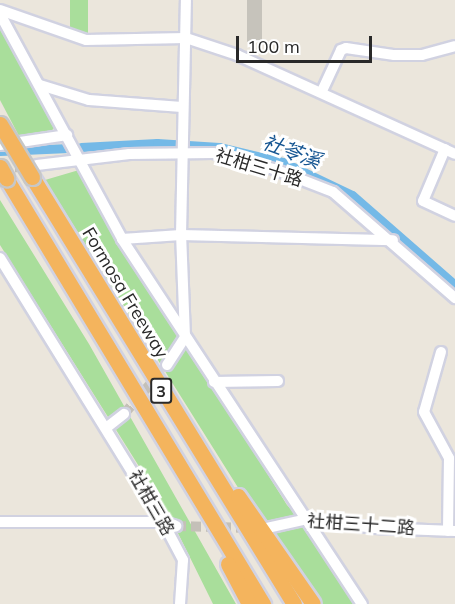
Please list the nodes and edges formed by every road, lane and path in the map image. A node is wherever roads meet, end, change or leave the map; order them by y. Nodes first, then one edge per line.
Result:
1 (186, 0) edge
2 (0, 12) edge
3 (186, 38) junction
4 (455, 46) edge
5 (40, 85) junction
6 (322, 91) junction
7 (182, 107) junction
8 (0, 124) edge
9 (67, 135) junction
10 (0, 145) edge
11 (450, 151) edge
12 (182, 152) junction
13 (78, 158) junction
14 (34, 171) junction
15 (3, 172) edge
16 (455, 216) edge
17 (181, 235) junction
18 (122, 239) junction
19 (393, 240) junction
20 (0, 258) edge
21 (455, 298) edge
22 (126, 334) junction
23 (185, 337) junction
24 (441, 352) dead end
25 (166, 365) tunnel mouth
26 (278, 381) dead end
27 (214, 382) junction
28 (148, 412) junction
29 (124, 414) tunnel mouth
30 (106, 428) junction
31 (308, 519) junction
32 (0, 522) edge
33 (163, 522) junction
34 (176, 525) tunnel mouth
35 (267, 528) dead end
36 (451, 531) edge
37 (180, 604) edge
38 (249, 604) edge
39 (263, 604) edge
40 (294, 604) edge
41 (313, 604) edge
42 (362, 604) edge

1 - 3 street
2 - 3 street
2 - 5 street
3 - 6 street
3 - 7 street
4 - 6 street
5 - 7 street
5 - 9 street
6 - 11 street
7 - 12 street
8 - 14 highway, Formosa Freeway / 3, bridge
9 - 10 street
9 - 13 street
11 - 16 street
12 - 13 street, 社柑三十路
12 - 17 street
12 - 19 street, 社柑三十路
13 - 14 street, 社柑三十路
13 - 18 street
14 - 22 highway, Formosa Freeway / 3
15 - 28 highway, 3
17 - 18 street
17 - 19 street
17 - 23 street
18 - 23 street
19 - 21 street, 社柑三十路
20 - 30 street, 社柑三路
22 - 40 highway, Formosa Freeway / 3
22 - 41 highway
23 - 25 street
23 - 27 street
24 - 36 street
26 - 27 street
27 - 31 street
28 - 38 highway
28 - 39 highway, 3
29 - 30 street
30 - 33 street, 社柑三路
31 - 35 street, 社柑三十二路
31 - 36 street, 社柑三十二路
31 - 42 street
32 - 33 street
33 - 34 street
33 - 37 street, 社柑三路

